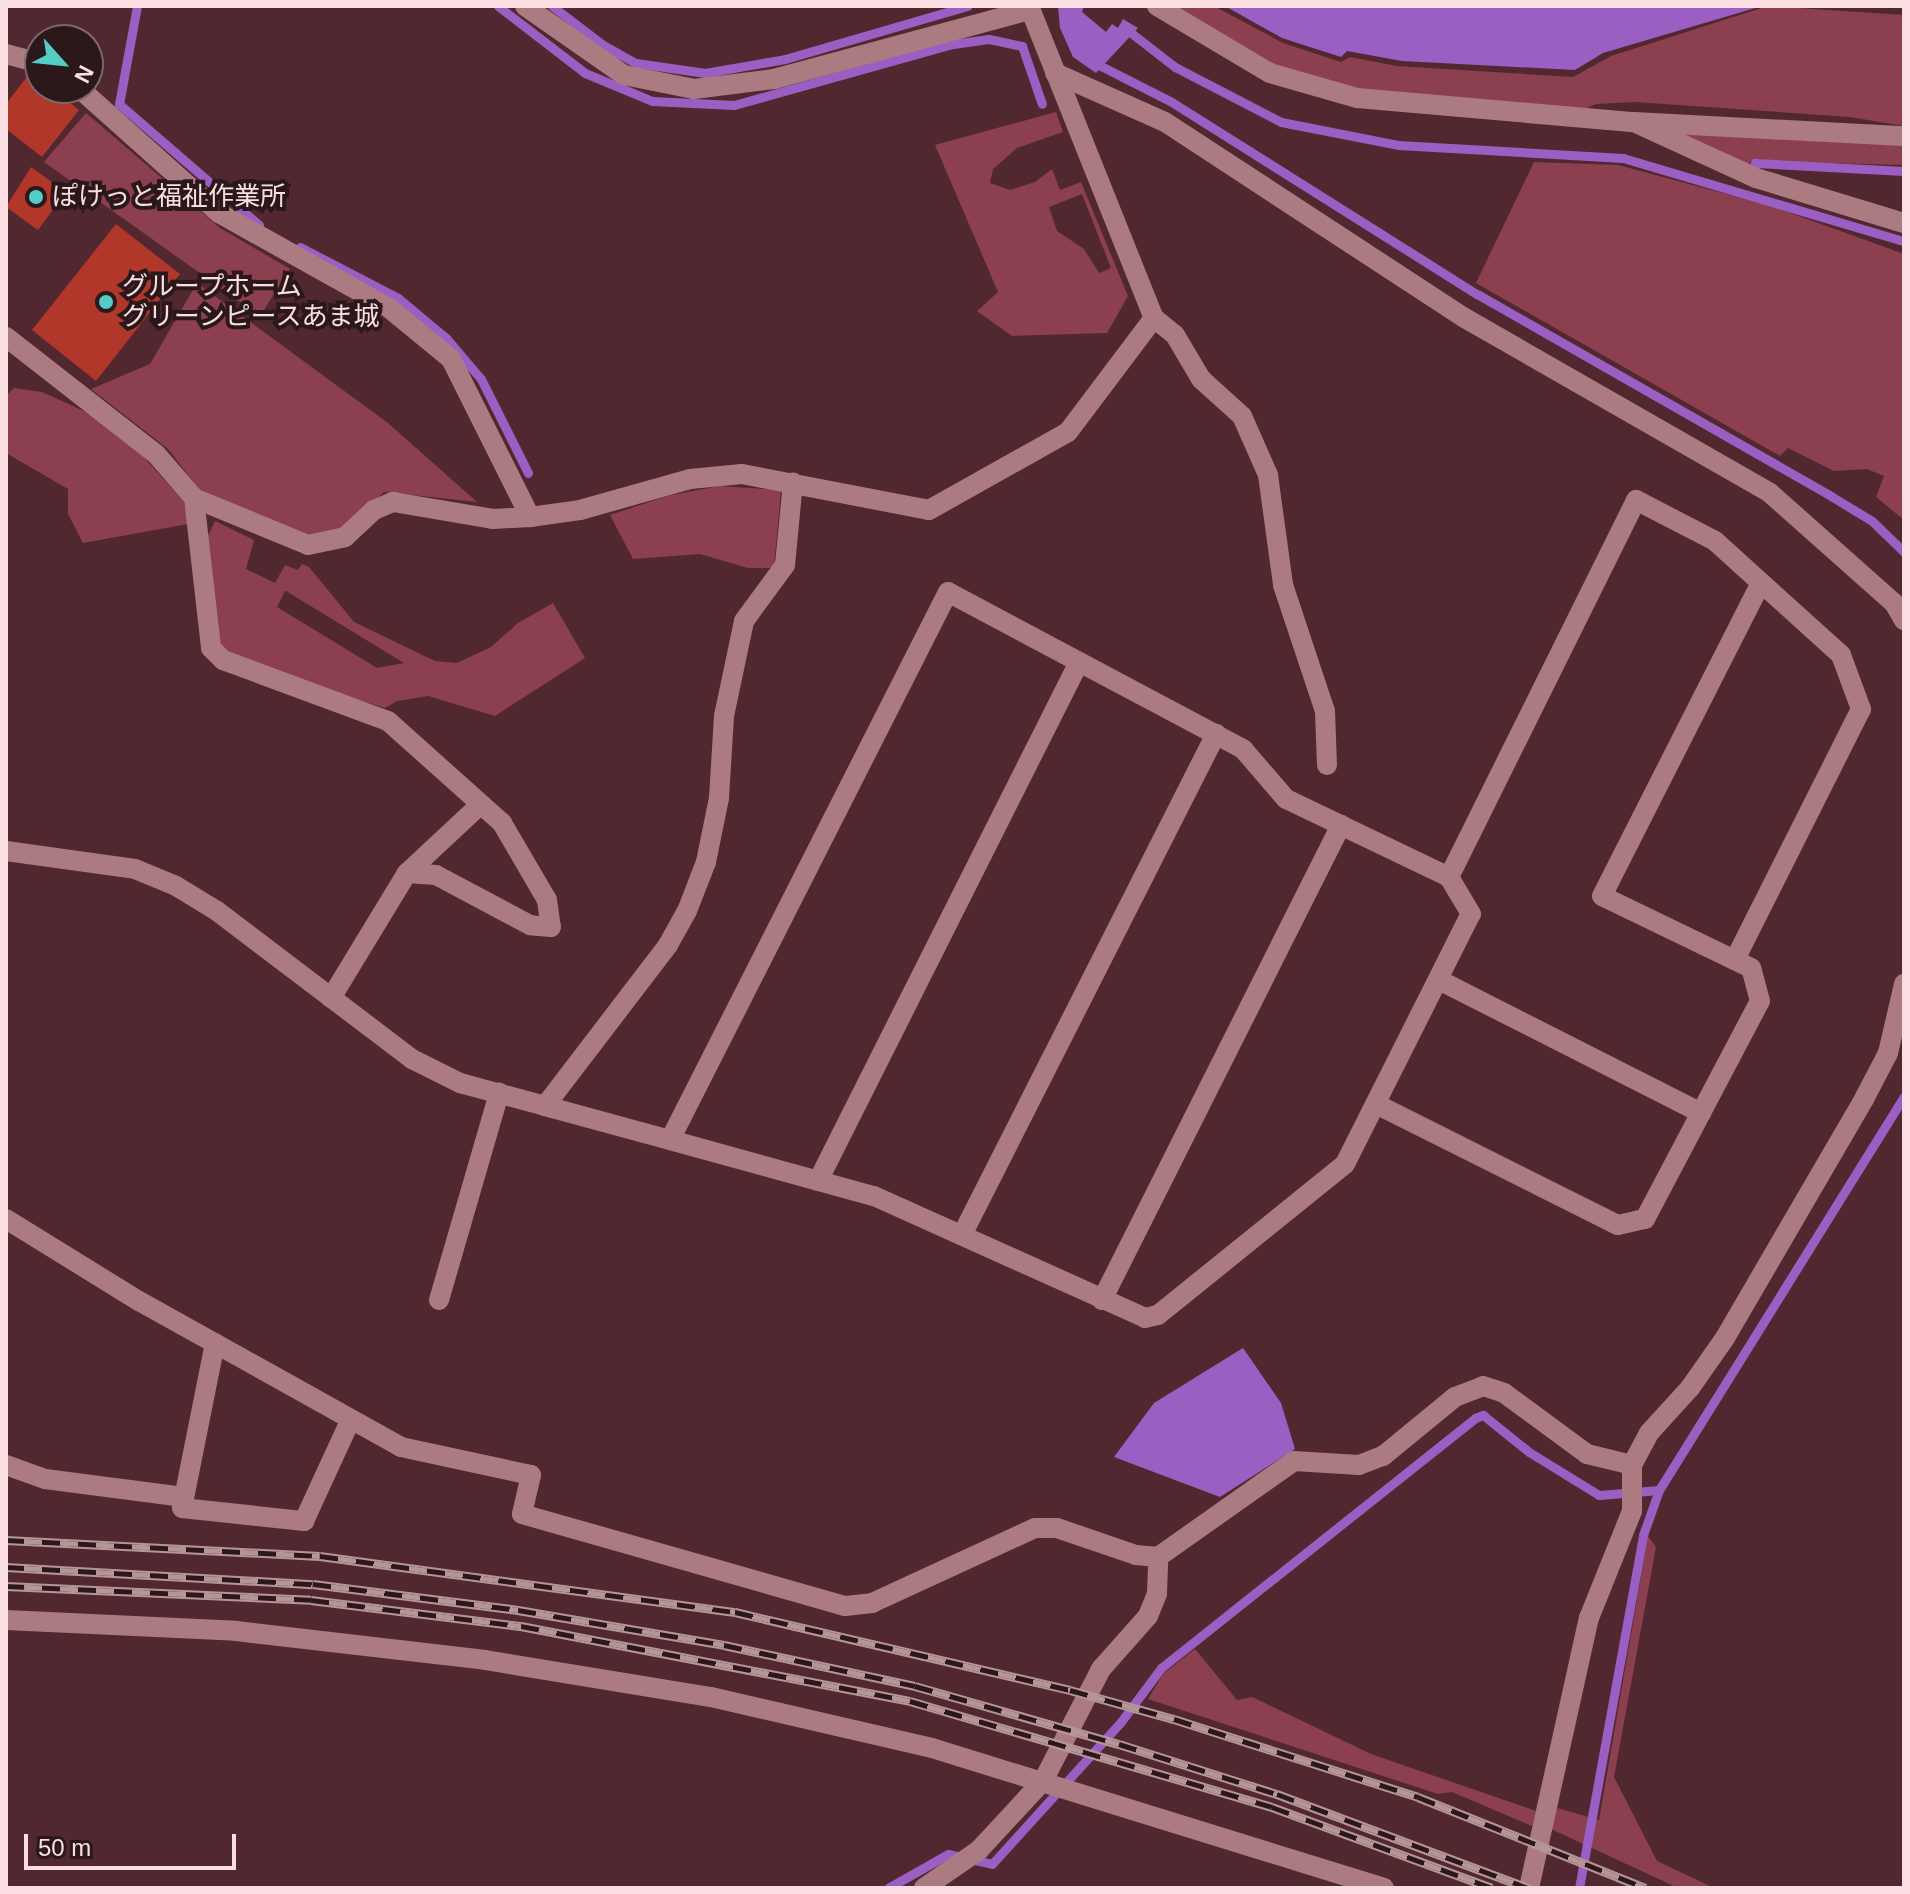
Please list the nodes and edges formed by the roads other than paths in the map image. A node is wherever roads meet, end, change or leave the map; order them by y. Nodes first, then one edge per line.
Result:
1 (525, 6) edge
2 (1157, 6) edge
3 (1030, 8) edge
4 (1055, 73) junction
5 (97, 104) edge
6 (1634, 122) junction
7 (1904, 136) edge
8 (1904, 223) edge
9 (1154, 318) junction
10 (6, 337) edge
11 (793, 482) junction
12 (194, 498) junction
13 (530, 517) junction
14 (1761, 583) junction
15 (1904, 620) edge
16 (1079, 662) junction
17 (1216, 734) junction
18 (1327, 765) dead end
19 (480, 805) junction
20 (1341, 825) junction
21 (6, 851) edge
22 (407, 873) junction
23 (1449, 877) junction
24 (1735, 960) junction
25 (1439, 980) junction
26 (1904, 984) edge
27 (331, 998) junction
28 (499, 1093) junction
29 (1378, 1105) junction
30 (545, 1106) junction
31 (1701, 1113) junction
32 (670, 1140) junction
33 (818, 1181) junction
34 (6, 1219) edge
35 (962, 1235) junction
36 (439, 1300) dead end
37 (1102, 1300) junction
38 (215, 1343) junction
39 (350, 1421) junction
40 (6, 1465) edge
41 (1632, 1483) junction
42 (184, 1497) junction
43 (1158, 1557) junction
44 (6, 1620) edge
45 (1057, 1785) junction
46 (924, 1888) edge
47 (1384, 1888) edge
48 (1529, 1888) edge

1 - 3 street
2 - 6 street
3 - 4 street
4 - 9 street
4 - 15 street
5 - 13 street
6 - 7 street
6 - 8 street
9 - 11 street
9 - 18 street
10 - 12 street
11 - 13 street
11 - 30 street
12 - 13 street
12 - 19 street
14 - 23 street
14 - 24 street
14 - 24 street
16 - 17 street
16 - 32 street
16 - 33 street
17 - 20 street
17 - 35 street
19 - 22 street
19 - 22 street
20 - 23 street
20 - 37 street
21 - 27 street
22 - 27 street
23 - 25 street
24 - 31 street
25 - 29 street
25 - 31 street
26 - 41 street
27 - 28 street
28 - 30 street
28 - 36 street
29 - 31 street
29 - 37 street
30 - 32 street
32 - 33 street
33 - 35 street
34 - 38 street
35 - 37 street
38 - 39 street
38 - 42 street
39 - 42 street
39 - 43 street
40 - 42 street
41 - 43 street
41 - 48 street
43 - 45 street
44 - 45 street
45 - 46 street
45 - 47 street

